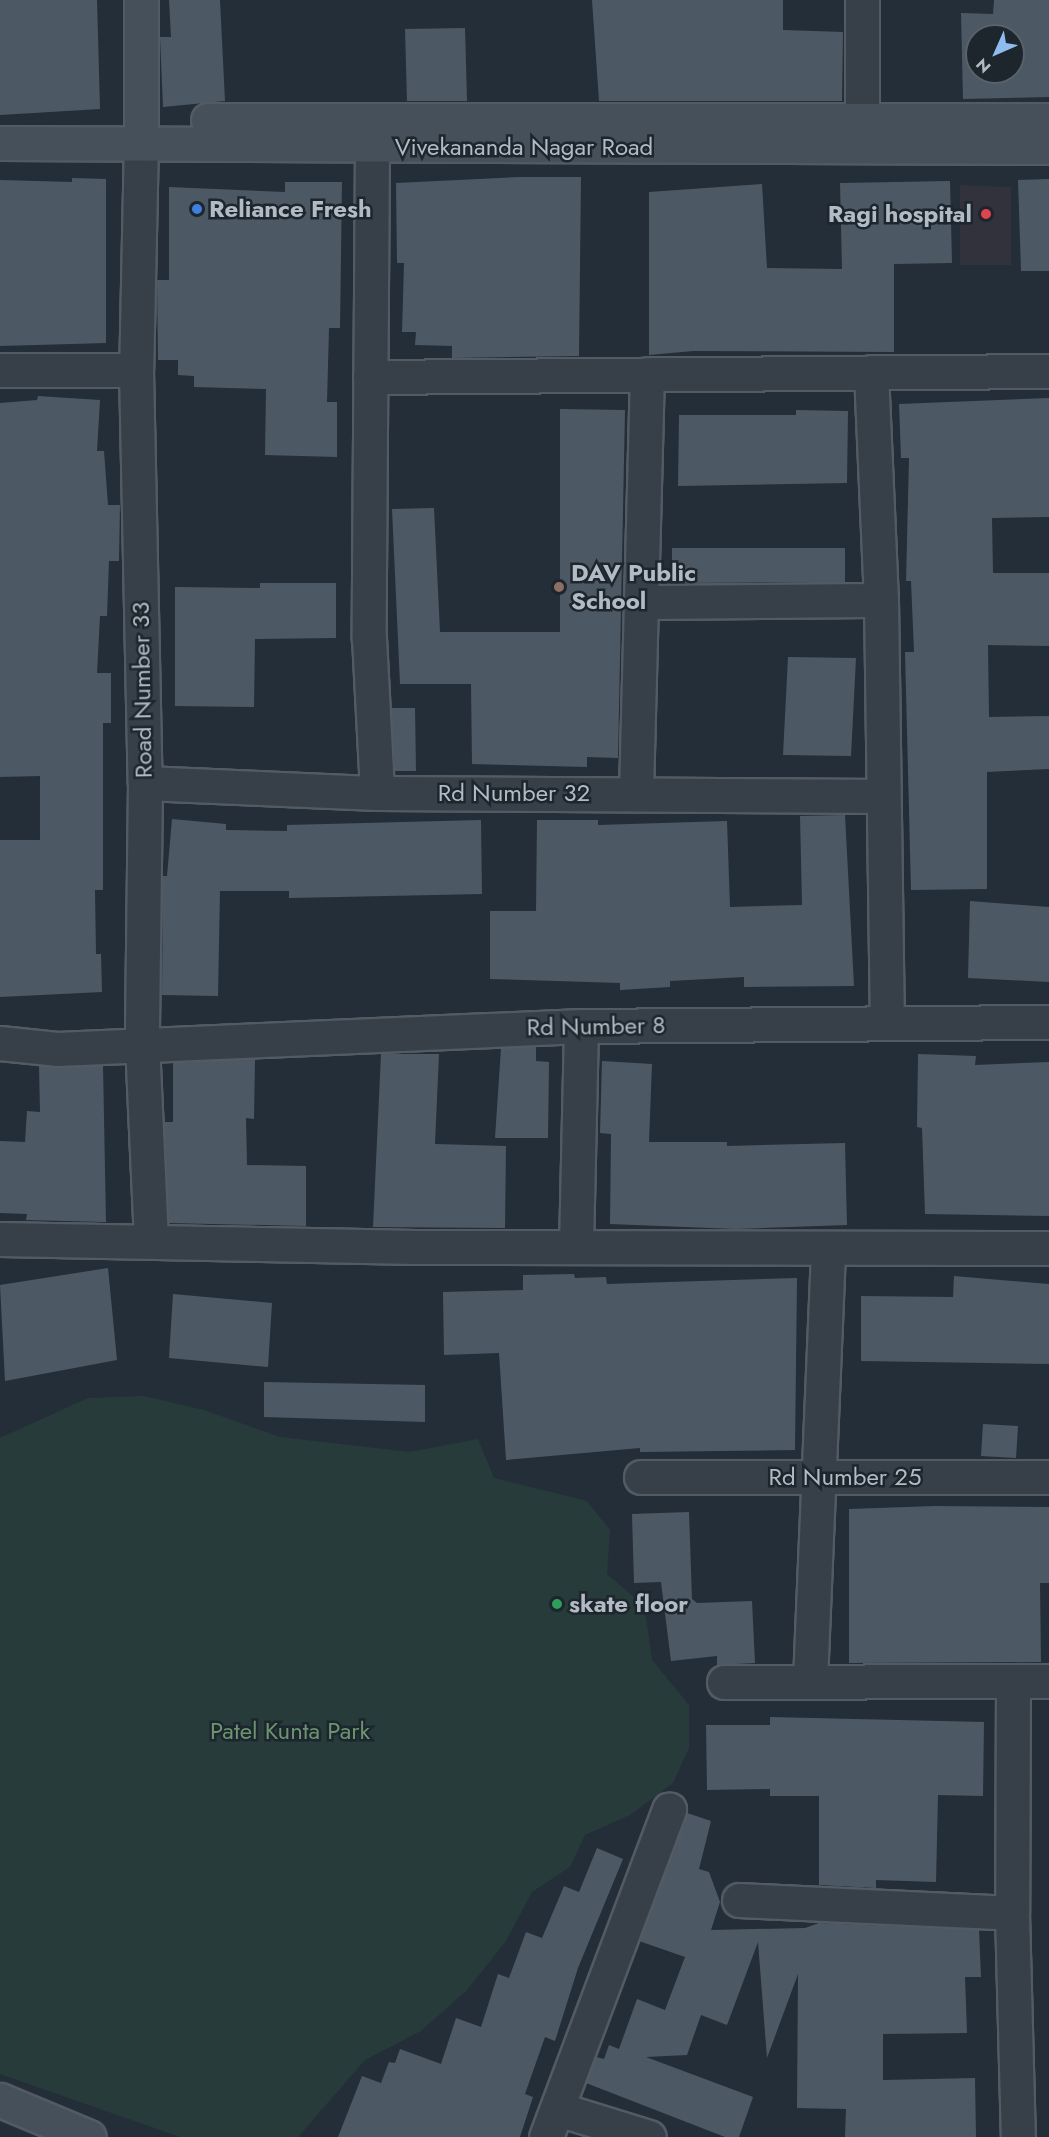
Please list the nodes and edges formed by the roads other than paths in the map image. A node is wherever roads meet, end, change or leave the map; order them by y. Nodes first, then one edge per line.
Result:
1 (141, 0) edge
2 (862, 0) edge
3 (1049, 120) edge
4 (0, 121) edge
5 (862, 121) junction
6 (141, 130) junction
7 (0, 143) edge
8 (372, 147) junction
9 (1049, 147) edge
10 (0, 370) edge
11 (136, 370) junction
12 (1049, 371) edge
13 (872, 372) junction
14 (647, 374) junction
15 (370, 377) junction
16 (881, 600) junction
17 (641, 602) junction
18 (144, 783) junction
19 (636, 792) junction
20 (377, 793) junction
21 (883, 796) junction
22 (887, 1022) junction
23 (1049, 1022) edge
24 (581, 1026) junction
25 (0, 1042) edge
26 (142, 1042) junction
27 (0, 1239) edge
28 (151, 1240) junction
29 (576, 1246) junction
30 (1049, 1248) edge
31 (828, 1250) junction
32 (641, 1477) dead end
33 (1049, 1477) edge
34 (815, 1478) junction
35 (810, 1681) junction
36 (1013, 1681) junction
37 (1049, 1681) edge
38 (724, 1682) dead end
39 (669, 1809) dead end
40 (739, 1900) dead end
41 (1012, 1913) junction
42 (0, 2100) edge
43 (552, 2123) edge
44 (72, 2134) edge
45 (649, 2137) edge
46 (1018, 2137) edge

1 - 6 street
2 - 5 street
3 - 5 street, Vivekananda Nagar Road
4 - 6 street, Vivekananda Nagar Road
5 - 6 street, Vivekananda Nagar Road
6 - 7 street, Vivekananda Nagar Road
6 - 8 street, Vivekananda Nagar Road
6 - 11 street, Road Number 33
8 - 9 street, Vivekananda Nagar Road
8 - 15 street
10 - 11 street
11 - 18 street, Road Number 33
12 - 13 street
13 - 14 street
13 - 16 street
14 - 15 street
14 - 17 street
15 - 20 street
16 - 17 street
16 - 21 street
17 - 19 street
18 - 20 street, Rd Number 32
18 - 26 street, Road Number 33
19 - 20 street, Rd Number 32
19 - 21 street, Rd Number 32
21 - 22 street
22 - 23 street, Rd Number 8
22 - 24 street, Rd Number 8
24 - 26 street, Rd Number 8
24 - 29 street
25 - 26 street, Rd Number 8
26 - 28 street, Road Number 33
27 - 28 street
28 - 29 street
29 - 31 street
30 - 31 street
31 - 34 street
32 - 34 street, Rd Number 25
33 - 34 street, Rd Number 25
34 - 35 street
35 - 36 street
35 - 38 street
36 - 37 street
36 - 41 street
39 - 43 street
40 - 41 street
41 - 46 street
42 - 44 street
43 - 45 street

